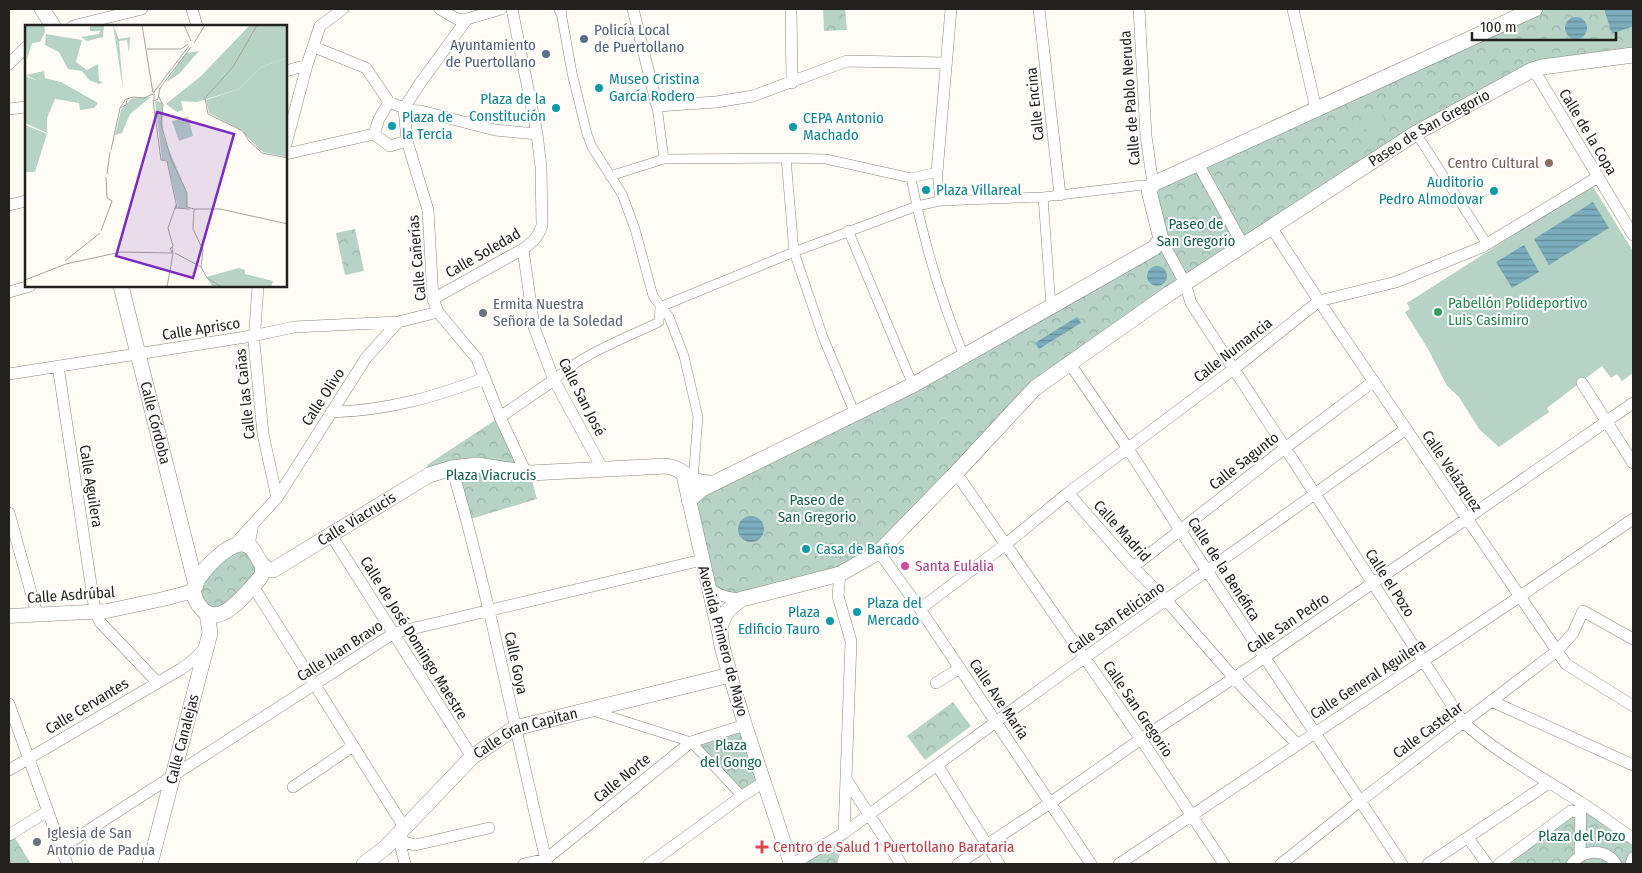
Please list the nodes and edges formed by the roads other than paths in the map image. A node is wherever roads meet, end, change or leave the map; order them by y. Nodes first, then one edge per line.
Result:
1 (42, 9) edge
2 (142, 9) edge
3 (192, 9) edge
4 (343, 9) edge
5 (440, 9) edge
6 (501, 9) edge
7 (512, 9) edge
8 (633, 9) edge
9 (791, 9) edge
10 (951, 9) edge
11 (1039, 9) edge
12 (1139, 9) edge
13 (1293, 9) edge
14 (1535, 9) edge
15 (560, 10) edge
16 (467, 19) junction
17 (51, 25) edge
18 (77, 25) edge
19 (197, 25) edge
20 (314, 47) junction
21 (25, 48) edge
22 (1633, 55) edge
23 (946, 63) junction
24 (9, 64) edge
25 (307, 65) junction
26 (288, 70) edge
27 (1532, 70) junction
28 (792, 83) junction
29 (389, 102) junction
30 (657, 106) junction
31 (25, 107) edge
32 (9, 109) edge
33 (404, 109) junction
34 (1316, 110) junction
35 (1416, 133) junction
36 (374, 134) junction
37 (537, 134) junction
38 (288, 136) edge
39 (407, 141) junction
40 (288, 154) edge
41 (786, 158) junction
42 (664, 159) junction
43 (1198, 164) junction
44 (937, 172) junction
45 (610, 176) junction
46 (1598, 177) junction
47 (911, 178) junction
48 (1151, 186) junction
49 (1060, 195) junction
50 (1043, 197) junction
51 (25, 201) edge
52 (940, 201) junction
53 (9, 206) edge
54 (917, 206) junction
55 (1271, 228) junction
56 (848, 230) junction
57 (1633, 236) edge
58 (1487, 244) junction
59 (1243, 245) junction
60 (1160, 246) junction
61 (523, 249) junction
62 (794, 252) junction
63 (1184, 282) junction
64 (25, 287) edge
65 (121, 288) edge
66 (258, 288) edge
67 (9, 292) edge
68 (433, 299) junction
69 (1319, 301) junction
70 (1051, 306) junction
71 (660, 307) junction
72 (438, 312) junction
73 (398, 322) junction
74 (255, 335) junction
75 (136, 354) junction
76 (964, 356) junction
77 (1070, 364) junction
78 (58, 366) junction
79 (1234, 368) junction
80 (9, 374) edge
81 (485, 378) junction
82 (554, 380) junction
83 (1374, 382) junction
84 (1582, 383) dead end
85 (913, 384) junction
86 (1633, 403) edge
87 (331, 412) junction
88 (855, 414) junction
89 (500, 417) junction
90 (1607, 421) junction
91 (1406, 429) junction
92 (1127, 448) junction
93 (1285, 448) junction
94 (1633, 463) edge
95 (452, 468) junction
96 (602, 468) junction
97 (526, 472) junction
98 (956, 473) junction
99 (688, 477) junction
100 (715, 483) junction
101 (1068, 493) junction
102 (1315, 494) junction
103 (278, 498) junction
104 (689, 500) junction
105 (9, 513) edge
106 (1633, 519) edge
107 (1467, 520) junction
108 (253, 524) junction
109 (1180, 530) junction
110 (331, 535) junction
111 (235, 544) junction
112 (1006, 544) junction
113 (251, 548) junction
114 (878, 552) junction
115 (190, 559) junction
116 (702, 560) junction
117 (262, 566) junction
118 (1133, 567) junction
119 (207, 568) junction
120 (1208, 571) junction
121 (840, 574) junction
122 (254, 584) junction
123 (1373, 584) junction
124 (708, 587) junction
125 (195, 588) junction
126 (1519, 597) junction
127 (742, 599) junction
128 (1167, 601) junction
129 (920, 609) junction
130 (489, 610) junction
131 (95, 611) junction
132 (207, 613) junction
133 (37, 614) junction
134 (9, 616) edge
135 (719, 632) junction
136 (394, 633) junction
137 (1633, 638) edge
138 (206, 647) junction
139 (1557, 651) junction
140 (1264, 657) junction
141 (1085, 658) junction
142 (1423, 661) junction
143 (960, 668) junction
144 (181, 669) junction
145 (200, 673) junction
146 (730, 675) junction
147 (1234, 678) junction
148 (157, 682) junction
149 (936, 683) dead end
150 (315, 685) junction
151 (1491, 701) junction
152 (9, 704) edge
153 (1633, 706) edge
154 (591, 710) junction
155 (996, 722) junction
156 (1464, 722) junction
157 (745, 725) junction
158 (515, 728) junction
159 (1315, 732) junction
160 (1141, 738) junction
161 (691, 742) junction
162 (1297, 744) junction
163 (353, 746) junction
164 (472, 757) junction
165 (28, 759) junction
166 (937, 765) junction
167 (1633, 765) edge
168 (9, 770) edge
169 (174, 775) junction
170 (846, 779) junction
171 (764, 782) junction
172 (1549, 783) junction
173 (294, 787) dead end
174 (742, 796) junction
175 (1360, 801) junction
176 (1050, 803) junction
177 (1581, 807) junction
178 (48, 811) junction
179 (869, 814) junction
180 (1192, 815) junction
181 (489, 828) dead end
182 (401, 831) junction
183 (844, 833) junction
184 (9, 835) edge
185 (1468, 838) junction
186 (1633, 839) edge
187 (987, 846) junction
188 (61, 848) junction
189 (1633, 858) edge
190 (1576, 860) edge
191 (547, 861) edge
192 (1433, 863) edge
193 (67, 864) edge
194 (150, 864) edge
195 (364, 864) edge
196 (405, 864) edge
197 (524, 864) edge
198 (649, 864) edge
199 (792, 864) edge
200 (901, 864) edge
201 (958, 864) edge
202 (999, 864) edge
203 (1091, 864) edge
204 (1118, 864) edge
205 (1224, 864) edge
206 (1281, 864) edge
207 (1402, 864) edge
208 (1487, 864) edge
209 (1499, 864) edge
210 (1616, 864) edge
211 (1632, 864) edge

1 - 17 main road
2 - 18 street
3 - 19 street
4 - 20 street
5 - 16 street
6 - 16 street
7 - 37 street
8 - 30 street
9 - 28 street
10 - 23 street
11 - 49 street, Calle Encina
12 - 48 street, Calle de Pablo Neruda
13 - 34 street
14 - 34 main road
15 - 45 street
16 - 33 street
20 - 25 street
20 - 29 street
21 - 24 street
22 - 27 main road, Paseo de San Gregorio
23 - 28 street
23 - 44 street
25 - 26 street
25 - 38 street
27 - 35 main road, Paseo de San Gregorio
27 - 46 street, Calle de la Copa
28 - 30 street
29 - 33 street
29 - 36 street
30 - 42 street
31 - 32 street
33 - 37 street
33 - 39 street
34 - 43 main road
35 - 55 main road, Paseo de San Gregorio
35 - 58 street
36 - 39 street
36 - 40 street
37 - 61 street, Calle Soledad
39 - 68 street, Calle Cañerías
41 - 42 street
41 - 47 street
41 - 62 street
42 - 45 street
43 - 48 main road
43 - 59 street
44 - 47 street
44 - 52 street
45 - 71 street
46 - 57 street, Calle de la Copa
46 - 58 street, Calle Numancia
47 - 54 street
48 - 49 street
48 - 60 main road
49 - 50 street
50 - 52 street
50 - 70 street
51 - 53 street
52 - 54 street
54 - 56 street
54 - 76 street
55 - 59 main road, Paseo de San Gregorio
55 - 69 street, Calle Velázquez
56 - 62 street
56 - 85 street
58 - 69 street, Calle Numancia
59 - 63 main road, Paseo de San Gregorio
60 - 63 street
60 - 70 main road
61 - 68 street, Calle Soledad
61 - 82 street, Calle San José
62 - 71 street
62 - 88 street
63 - 77 main road, Paseo de San Gregorio
63 - 79 street, Calle el Pozo
64 - 67 street
65 - 75 main road, Calle Córdoba
66 - 74 street, Calle las Cañas
68 - 72 street, Calle Cañerías
69 - 79 street, Calle Numancia
69 - 83 street, Calle Velázquez
70 - 76 main road
71 - 82 street
71 - 99 street
72 - 73 street
72 - 81 street, Calle Cañerías
73 - 74 street, Calle Aprisco
73 - 87 street, Calle Olivo
74 - 75 street, Calle Aprisco
74 - 103 street, Calle las Cañas
75 - 78 street, Calle Aprisco
75 - 115 main road, Calle Córdoba
76 - 85 main road
77 - 92 street, Calle de la Benéfica
77 - 98 main road, Paseo de San Gregorio
78 - 80 street, Calle Aprisco
78 - 131 street, Calle Aguilera
79 - 92 street, Calle Numancia
79 - 93 street, Calle el Pozo
81 - 87 street
81 - 89 street, Calle Cañerías
82 - 89 street
82 - 96 street, Calle San José
83 - 91 street, Calle Velázquez
83 - 93 street, Calle Sagunto
84 - 90 street
85 - 88 main road
86 - 90 street, Calle San Pedro
87 - 103 street, Calle Olivo
88 - 100 main road
89 - 97 street
90 - 94 street
90 - 107 street, Calle San Pedro
91 - 102 street, Calle San Feliciano
91 - 107 street, Calle Velázquez
92 - 101 street, Calle Numancia
92 - 109 street, Calle de la Benéfica
93 - 102 street, Calle el Pozo
93 - 109 street, Calle Sagunto
95 - 97 main road
95 - 110 main road, Calle Viacrucis
95 - 130 street, Calle Goya
96 - 97 main road
96 - 99 main road
98 - 112 street, Calle San Gregorio
98 - 114 main road, Paseo de San Gregorio
99 - 100 main road
99 - 104 street, Avenida Primero de Mayo
100 - 104 main road
101 - 112 street, Calle Numancia
101 - 118 street, Calle Madrid
102 - 120 street, Calle San Feliciano
102 - 123 street, Calle el Pozo
103 - 108 street, Calle Olivo
104 - 116 street, Avenida Primero de Mayo
105 - 133 street
106 - 126 street, Calle General Aguilera
107 - 123 street, Calle San Pedro
107 - 126 street, Calle Velázquez
108 - 111 street, Calle Olivo
108 - 113 street
109 - 118 street, Calle Sagunto
109 - 120 street, Calle de la Benéfica
110 - 117 main road, Calle Viacrucis
110 - 136 street, Calle de José Domingo Maestre
111 - 113 main road
111 - 119 main road
112 - 129 street, Calle Numancia
112 - 141 street, Calle San Gregorio
113 - 117 main road
114 - 121 main road, Paseo de San Gregorio
114 - 129 street, Calle Ave María
115 - 119 main road
115 - 125 main road, Calle Córdoba
116 - 124 street, Avenida Primero de Mayo
116 - 130 street, Calle Juan Bravo
117 - 122 main road
118 - 128 street, Calle Madrid
119 - 125 main road
120 - 128 street, Calle San Feliciano
120 - 140 street, Calle de la Benéfica
121 - 127 main road, Paseo de San Gregorio
121 - 170 street
122 - 132 main road
122 - 150 street
123 - 140 street, Calle San Pedro
123 - 142 street, Calle el Pozo
124 - 127 street, Paseo de San Gregorio
124 - 135 street, Avenida Primero de Mayo
125 - 131 street, Calle Asdrúbal
125 - 132 main road
126 - 139 street, Calle Velázquez
126 - 142 street, Calle General Aguilera
127 - 135 main road, Paseo de San Gregorio
128 - 141 street, Calle San Feliciano
128 - 147 street, Calle Madrid
129 - 143 street, Calle Ave María
130 - 136 street, Calle Juan Bravo
130 - 158 street, Calle Goya
131 - 133 street, Calle Asdrúbal
131 - 148 street
132 - 138 main road, Calle Canalejas
133 - 134 street, Calle Asdrúbal
135 - 146 main road, Avenida Primero de Mayo
136 - 150 street, Calle Juan Bravo
136 - 164 street, Calle de José Domingo Maestre
137 - 139 street, Calle Castelar
138 - 144 street, Calle Cervantes
138 - 145 main road, Calle Canalejas
139 - 151 street, Calle Castelar
139 - 153 street, Calle Velázquez
140 - 147 street, Calle San Pedro
140 - 159 street, Calle de la Benéfica
141 - 155 street, Calle San Feliciano
141 - 160 street, Calle San Gregorio
142 - 156 street, Calle el Pozo
142 - 159 street, Calle General Aguilera
143 - 149 street
143 - 155 street, Calle Ave María
144 - 145 street
144 - 148 street, Calle Cervantes
145 - 169 main road, Calle Canalejas
146 - 154 main road, Calle Gran Capitan
146 - 157 street, Avenida Primero de Mayo
147 - 160 street, Calle San Pedro
147 - 162 street, Calle Madrid
148 - 165 street, Calle Cervantes
150 - 163 street
150 - 169 street, Calle Juan Bravo
151 - 156 street, Calle Castelar
151 - 167 street
152 - 165 street
154 - 158 main road, Calle Gran Capitan
154 - 161 street
155 - 166 street, Calle San Feliciano
155 - 176 street, Calle Ave María
156 - 172 street, Calle el Pozo
156 - 175 street, Calle Castelar
157 - 161 street, Calle Norte
157 - 171 street, Avenida Primero de Mayo
158 - 164 main road, Calle Gran Capitan
158 - 191 street, Calle Goya
159 - 162 street, Calle General Aguilera
159 - 175 street, Calle de la Benéfica
160 - 176 street, Calle San Pedro
160 - 180 street, Calle San Gregorio
161 - 174 street
161 - 191 street, Calle Norte
162 - 180 street, Calle General Aguilera
163 - 173 street
163 - 182 street
164 - 182 main road, Calle Gran Capitan
165 - 168 street, Calle Cervantes
165 - 178 street
166 - 179 street, Calle San Feliciano
166 - 187 street
169 - 188 street, Calle Juan Bravo
169 - 194 main road, Calle Canalejas
170 - 179 street
170 - 183 street
171 - 174 street
171 - 199 street, Avenida Primero de Mayo
172 - 177 street, Calle el Pozo
172 - 185 street
174 - 198 street
175 - 206 street, Calle Castelar
175 - 207 street, Calle de la Benéfica
176 - 187 street, Calle San Pedro
176 - 203 street, Calle Ave María
177 - 186 street, Calle el Pozo
177 - 190 street
177 - 209 street
178 - 184 street
178 - 188 street
179 - 183 street, Calle San Feliciano
179 - 200 street
180 - 204 street, Calle General Aguilera
180 - 205 street, Calle San Gregorio
181 - 182 street
182 - 195 main road, Calle Gran Capitan
182 - 196 street
183 - 199 street, Calle San Feliciano
185 - 192 street
185 - 208 street
187 - 201 street, Calle San Pedro
187 - 202 street
188 - 193 street
189 - 211 street
190 - 210 street
191 - 197 street, Calle Norte

